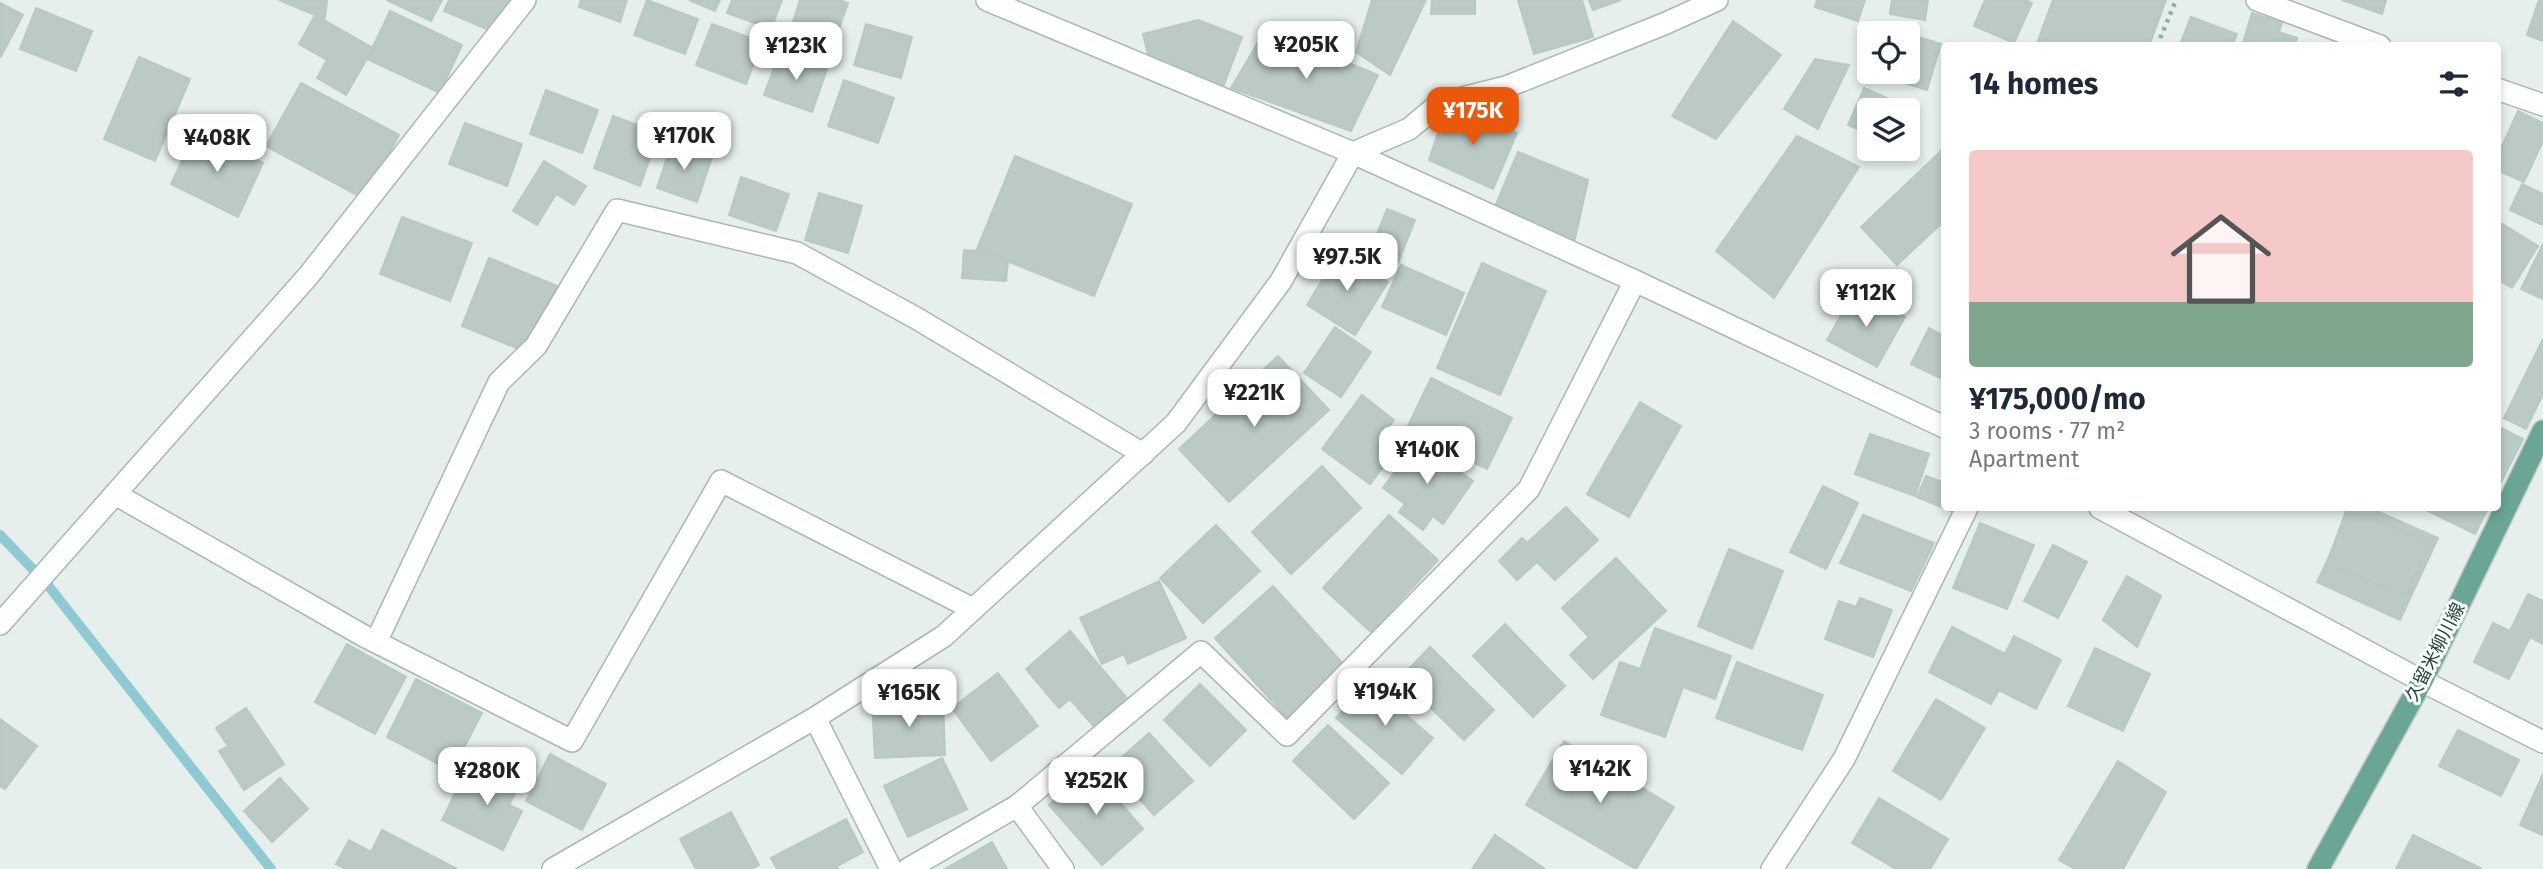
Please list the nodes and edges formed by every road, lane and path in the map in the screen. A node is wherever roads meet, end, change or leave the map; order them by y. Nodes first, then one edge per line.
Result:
1 (525, 0) edge
2 (987, 0) edge
3 (1717, 0) edge
4 (2176, 0) edge
5 (2257, 0) edge
6 (2159, 42) edge
7 (2369, 42) edge
8 (2501, 90) edge
9 (2543, 105) edge
10 (1353, 153) junction
11 (1635, 281) junction
12 (1941, 426) edge
13 (2543, 431) edge
14 (1143, 454) junction
15 (115, 494) junction
16 (1966, 511) edge
17 (2106, 511) edge
18 (972, 610) junction
19 (0, 624) edge
20 (376, 642) junction
21 (2422, 681) junction
22 (815, 718) junction
23 (2543, 742) edge
24 (1017, 806) junction
25 (553, 869) edge
26 (891, 869) edge
27 (908, 869) edge
28 (1063, 869) edge
29 (1772, 869) edge
30 (2318, 869) edge

1 - 15 street
2 - 10 street
3 - 10 street
4 - 6 path
5 - 7 street
8 - 9 street
10 - 11 street
10 - 14 street
11 - 12 street
11 - 24 street
13 - 21 main road, 久留米柳川線
14 - 18 street
14 - 20 street
15 - 19 street
15 - 20 street
16 - 29 street
17 - 21 street
18 - 20 street
18 - 22 street
21 - 23 street
21 - 30 main road, 久留米柳川線
22 - 25 street
22 - 26 street
24 - 27 street
24 - 28 street

